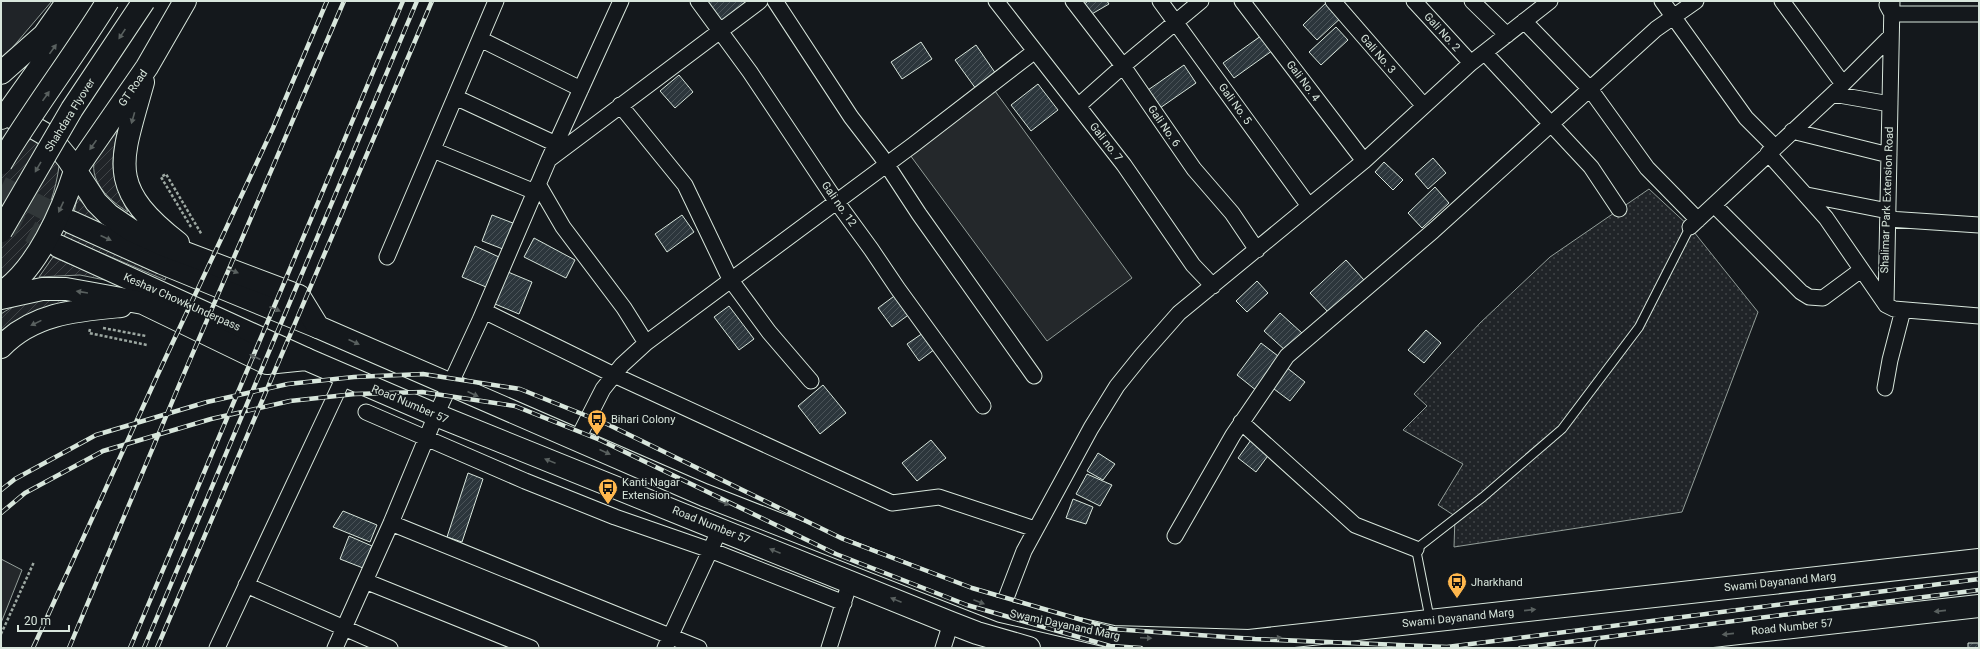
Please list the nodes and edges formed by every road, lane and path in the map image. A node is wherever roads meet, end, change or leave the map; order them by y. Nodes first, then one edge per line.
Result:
1 (68, 1) edge
2 (84, 1) edge
3 (108, 1) edge
4 (144, 1) edge
5 (185, 1) edge
6 (496, 1) edge
7 (621, 1) edge
8 (698, 1) edge
9 (760, 1) edge
10 (775, 1) edge
11 (996, 1) edge
12 (1073, 1) edge
13 (1160, 1) edge
14 (1201, 1) edge
15 (1242, 1) edge
16 (1333, 1) edge
17 (1414, 1) edge
18 (1472, 1) edge
19 (1550, 1) edge
20 (1662, 1) edge
21 (1696, 1) edge
22 (1782, 1) edge
23 (1890, 5) edge
24 (1979, 14) edge
25 (1674, 17) junction
26 (1524, 21) junction
27 (1176, 23) junction
28 (720, 30) junction
29 (1507, 34) junction
30 (1891, 36) junction
31 (480, 40) junction
32 (1035, 51) junction
33 (1485, 53) junction
34 (1471, 64) junction
35 (1123, 66) junction
36 (147, 67) junction
37 (1, 73) edge
38 (581, 89) junction
39 (1590, 89) junction
40 (1838, 89) junction
41 (456, 97) junction
42 (1890, 104) junction
43 (620, 105) junction
44 (1078, 106) junction
45 (1424, 106) junction
46 (3, 116) edge
47 (1551, 124) junction
48 (1792, 131) junction
49 (556, 144) junction
50 (433, 150) junction
51 (1771, 150) junction
52 (1889, 155) junction
53 (549, 159) junction
54 (1364, 160) junction
55 (1, 163) edge
56 (886, 164) junction
57 (75, 171) junction
58 (537, 188) junction
59 (1807, 195) junction
60 (836, 201) junction
61 (1714, 205) junction
62 (1309, 206) junction
63 (1619, 209) dead end
64 (1888, 215) junction
65 (70, 222) tunnel mouth
66 (1694, 223) junction
67 (1979, 225) edge
68 (192, 228) dead end
69 (1, 231) edge
70 (202, 234) dead end
71 (58, 246) tunnel mouth
72 (1257, 250) junction
73 (196, 257) junction
74 (387, 257) dead end
75 (1862, 270) junction
76 (730, 279) junction
77 (1213, 286) junction
78 (1, 293) edge
79 (1, 298) edge
80 (142, 303) junction
81 (1886, 305) junction
82 (1903, 310) junction
83 (484, 311) junction
84 (1979, 316) edge
85 (91, 326) dead end
86 (318, 327) junction
87 (98, 328) dead end
88 (146, 336) dead end
89 (646, 343) junction
90 (147, 345) dead end
91 (1, 347) edge
92 (306, 359) junction
93 (345, 375) junction
94 (614, 375) junction
95 (1034, 376) dead end
96 (811, 381) dead end
97 (450, 384) junction
98 (1884, 388) dead end
99 (983, 406) dead end
100 (366, 412) dead end
101 (436, 415) junction
102 (1242, 422) junction
103 (426, 439) junction
104 (577, 440) junction
105 (391, 523) junction
106 (720, 529) junction
107 (1035, 529) junction
108 (1175, 536) dead end
109 (1416, 549) junction
110 (710, 550) junction
111 (1979, 560) edge
112 (34, 562) dead end
113 (364, 581) junction
114 (850, 582) junction
115 (246, 585) junction
116 (844, 604) junction
117 (1979, 606) edge
118 (1002, 611) junction
119 (1430, 621) junction
120 (951, 623) junction
121 (345, 629) junction
122 (1, 634) edge
123 (667, 643) edge
124 (1010, 645) edge
125 (217, 648) edge
126 (335, 648) edge
127 (390, 648) edge
128 (531, 648) edge
129 (699, 648) edge
130 (829, 648) edge
131 (943, 648) edge
132 (1029, 648) edge
133 (1606, 648) edge

1 - 37 main road
46 -> 2 main road
55 -> 3 main road, bridge
4 -> 69 main road, Shahdara Flyover, bridge
5 - 36 main road, GT Road
6 - 31 street
7 - 38 street
8 - 28 street, Gali no. 12
9 - 28 street
10 - 56 street
11 - 32 street, Gali no. 7
12 - 35 street, Gali No. 6
13 - 27 street, Gali No. 5
14 - 27 street
15 - 54 street, Gali No. 4
16 - 45 street, Gali No. 3
17 - 34 street, Gali No. 2
18 - 29 street
19 - 26 street
20 - 25 street
21 - 25 street
22 - 40 street
23 - 24 street
23 - 30 street, Shalimar Park Extension Road
25 - 39 street
25 - 51 street
26 - 29 street
26 - 39 street
27 - 35 street
27 - 62 street, Gali No. 5
28 - 43 street
28 - 60 street, Gali no. 12
29 - 33 street
30 - 40 street
30 - 42 street, Shalimar Park Extension Road
31 - 38 street
31 - 41 street
32 - 44 street, Gali no. 7
32 - 56 street
33 - 34 street
33 - 47 street
34 - 45 street
35 - 44 street
35 - 72 street, Gali No. 6
36 -> 57 main road, GT Road
36 -> 73 main road
38 - 49 street
39 - 47 street
39 - 66 street
40 - 42 street
40 - 48 street
41 - 49 street
41 - 50 street
42 - 52 street, Shalimar Park Extension Road
43 - 53 street
43 - 76 street
44 - 77 street, Gali no. 7
45 - 54 street
46 - 57 main road
47 - 63 street
47 - 102 street
48 - 51 street
48 - 52 street
49 - 53 street
50 - 58 street
50 - 74 street
51 - 59 street
51 - 61 street
52 - 64 street, Shalimar Park Extension Road
53 - 58 street
54 - 62 street
56 - 60 street
56 - 95 street
57 - 73 main road
57 -> 78 main road, GT Road
58 - 83 street
58 - 89 street
59 - 64 street
59 - 75 street
60 - 76 street
60 - 99 street, Gali no. 12
61 - 66 street
61 - 75 street
62 - 72 street
64 - 67 street
64 - 81 street, Shalimar Park Extension Road
65 -> 86 main road
66 - 109 lane
68 - 70 path
71 - 92 main road, Keshav Chowk Underpass
72 - 77 street
73 -> 86 main road
75 - 81 street
76 - 89 street
76 - 96 street
77 - 107 street
80 -> 79 main road
80 -> 91 main road
92 -> 80 main road
81 - 82 street
82 - 84 street
82 - 98 street
83 - 94 street
83 - 97 street
85 - 90 path
86 -> 97 main road
87 - 88 path
89 - 94 street
92 - 93 main road, Road Number 57
93 - 101 main road, Road Number 57
93 - 115 street
94 - 104 street
94 - 107 street
97 - 101 street
97 -> 104 main road
100 - 103 street
101 - 103 street
106 -> 101 main road, Road Number 57
102 - 108 street
102 - 109 street
103 - 105 street
103 - 110 street
104 -> 118 main road, Swami Dayanand Marg
105 - 113 street
105 - 123 street
106 - 110 street
114 -> 106 main road, Road Number 57
107 - 118 street
109 - 119 lane
110 - 116 street
110 - 123 street
119 -> 111 main road, Swami Dayanand Marg
112 - 122 path
113 - 121 street
113 - 128 street
114 - 116 street
120 -> 114 main road, Road Number 57
115 - 121 street
115 - 125 street
116 - 130 street
117 -> 133 main road, Road Number 57
118 -> 119 main road, Swami Dayanand Marg
120 - 124 main road, Road Number 57
120 - 131 street
121 - 126 street
121 - 127 street
123 - 129 street
124 - 132 main road, Road Number 57

